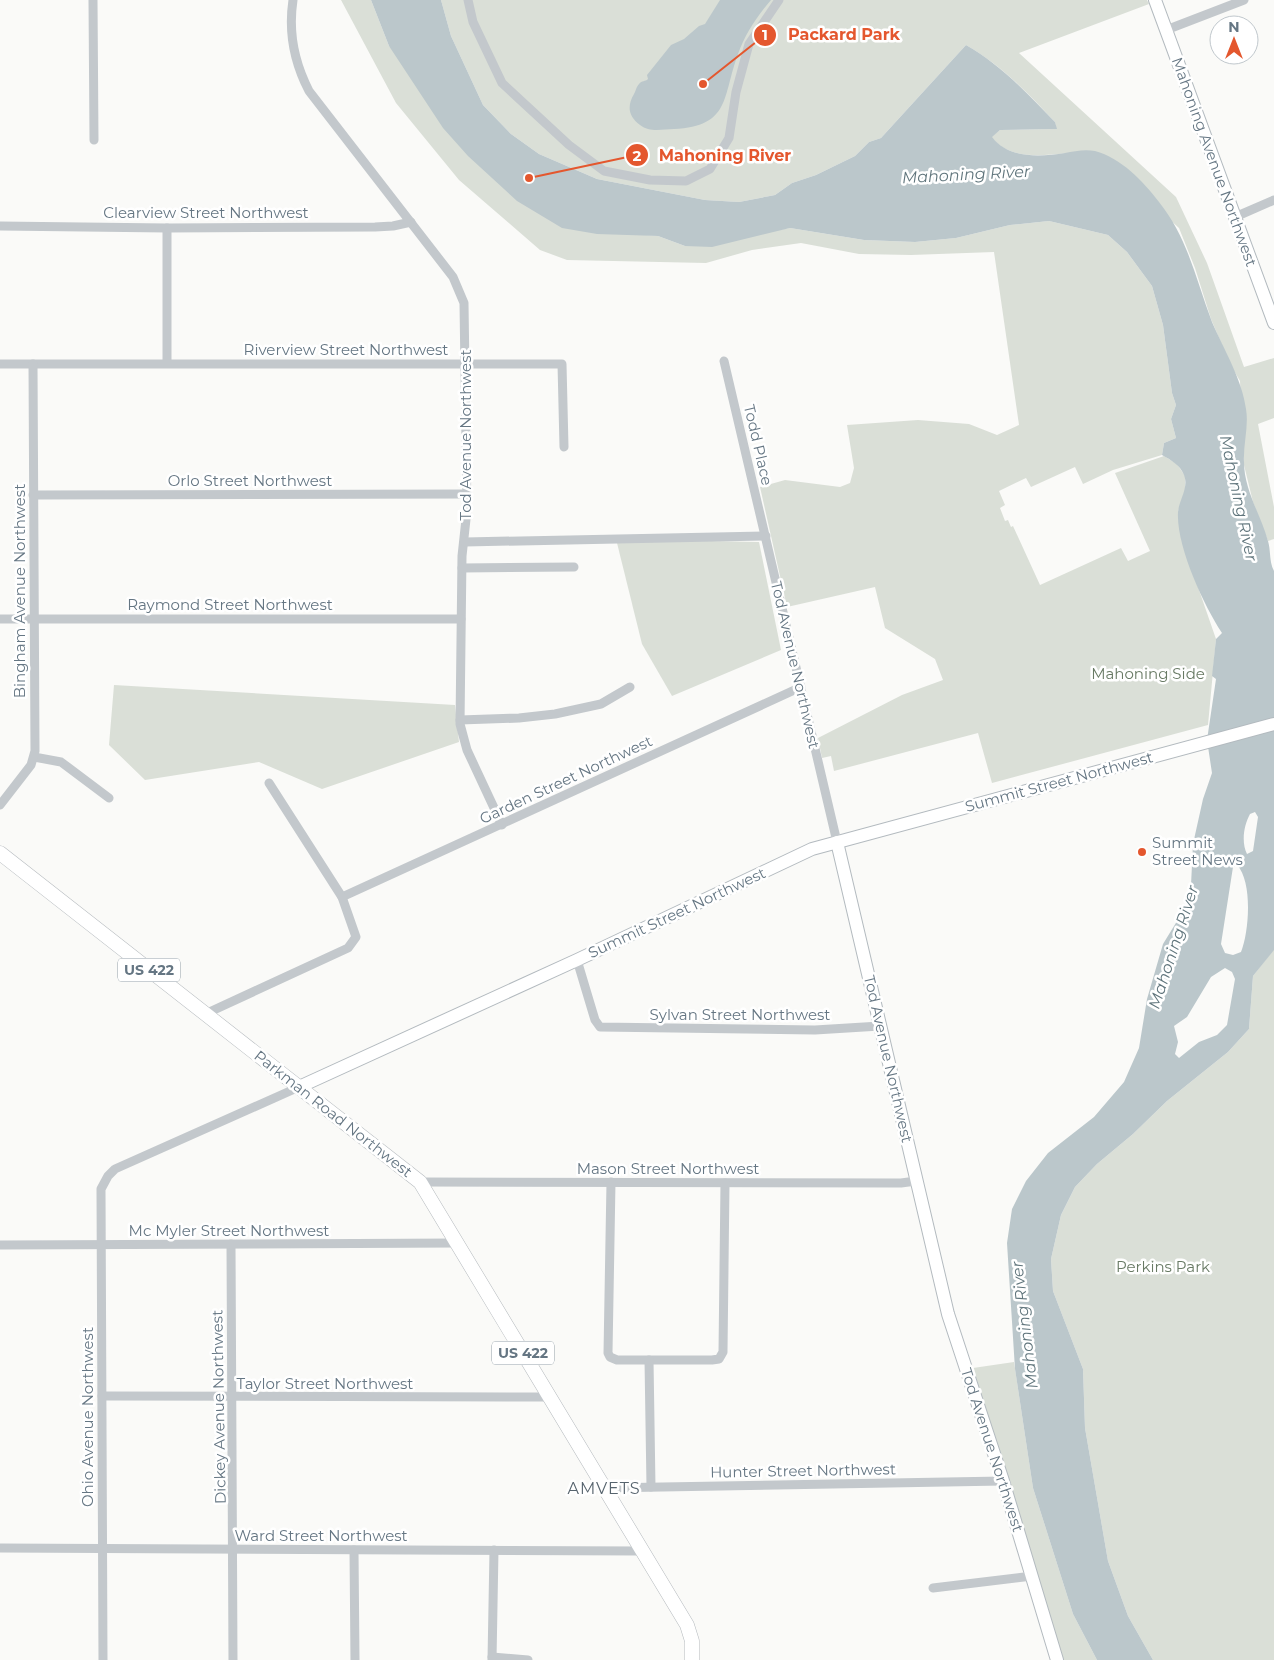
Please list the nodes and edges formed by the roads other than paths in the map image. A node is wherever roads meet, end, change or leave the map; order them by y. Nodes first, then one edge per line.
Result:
1 (93, 0) edge
2 (293, 0) edge
3 (468, 0) edge
4 (779, 0) edge
5 (1155, 0) edge
6 (1244, 0) edge
7 (1166, 30) junction
8 (94, 140) dead end
9 (1274, 200) edge
10 (1235, 217) junction
11 (411, 222) junction
12 (0, 226) edge
13 (167, 228) junction
14 (1274, 323) edge
15 (724, 361) dead end
16 (0, 364) edge
17 (33, 364) junction
18 (167, 364) junction
19 (466, 364) junction
20 (564, 447) dead end
21 (468, 494) junction
22 (33, 495) junction
23 (766, 536) junction
24 (465, 542) junction
25 (574, 567) dead end
26 (462, 568) junction
27 (34, 618) junction
28 (0, 619) edge
29 (461, 619) junction
30 (630, 687) dead end
31 (802, 687) junction
32 (460, 720) junction
33 (1274, 724) edge
34 (34, 757) junction
35 (269, 783) dead end
36 (109, 798) dead end
37 (0, 805) edge
38 (502, 825) junction
39 (837, 842) junction
40 (0, 853) edge
41 (342, 897) junction
42 (577, 960) junction
43 (205, 1014) junction
44 (880, 1026) junction
45 (299, 1087) junction
46 (108, 1176) joint
47 (916, 1181) junction
48 (420, 1182) junction
49 (611, 1182) junction
50 (724, 1183) junction
51 (457, 1243) junction
52 (101, 1244) junction
53 (231, 1244) junction
54 (0, 1245) edge
55 (649, 1360) junction
56 (102, 1396) junction
57 (232, 1398) junction
58 (549, 1398) junction
59 (1003, 1481) junction
60 (651, 1487) junction
61 (604, 1488) junction
62 (0, 1548) edge
63 (102, 1548) junction
64 (234, 1549) junction
65 (354, 1550) junction
66 (494, 1550) junction
67 (641, 1551) junction
68 (1032, 1576) junction
69 (934, 1588) dead end
70 (492, 1659) edge
71 (103, 1660) edge
72 (233, 1660) edge
73 (355, 1660) edge
74 (528, 1660) edge
75 (692, 1660) edge
76 (1057, 1660) edge

1 - 8 street
2 - 11 street, Tod Avenue Northwest
3 - 4 street
5 - 7 main road, Mahoning Avenue Northwest
6 - 7 street
7 - 10 main road, Mahoning Avenue Northwest
9 - 10 street
10 - 14 main road, Mahoning Avenue Northwest
11 - 13 street, Clearview Street Northwest
11 - 19 street, Tod Avenue Northwest
12 - 13 street, Clearview Street Northwest
13 - 18 street
15 - 23 street, Todd Place
16 - 17 street
17 - 18 street, Riverview Street Northwest
17 - 22 street, Bingham Avenue Northwest
18 - 19 street, Riverview Street Northwest
19 - 20 street, Riverview Street Northwest
19 - 21 street, Tod Avenue Northwest
21 - 22 street, Orlo Street Northwest
21 - 24 street, Tod Avenue Northwest
22 - 27 street, Bingham Avenue Northwest
23 - 24 street, Tod Avenue Northwest
23 - 31 street, Tod Avenue Northwest
24 - 26 street
25 - 26 street
26 - 29 street
27 - 28 street, Raymond Street Northwest
27 - 29 street, Raymond Street Northwest
27 - 34 street, Bingham Avenue Northwest
29 - 32 street
30 - 32 street
31 - 38 street, Garden Street Northwest
31 - 39 street, Tod Avenue Northwest
32 - 38 street
33 - 39 main road, Summit Street Northwest
34 - 36 street
34 - 37 street
35 - 41 street
38 - 41 street, Garden Street Northwest
39 - 42 main road, Summit Street Northwest
39 - 44 main road, Tod Avenue Northwest
40 - 43 main road, Parkman Road Northwest / US 422
41 - 43 street
42 - 44 street, Sylvan Street Northwest
42 - 45 main road, Summit Street Northwest
43 - 45 main road, Parkman Road Northwest / US 422
44 - 47 main road, Tod Avenue Northwest
45 - 46 street, Summit Street Northwest
45 - 48 main road, Parkman Road Northwest / US 422
46 - 52 street, Ohio Avenue Northwest
47 - 50 street, Mason Street Northwest
47 - 59 main road, Tod Avenue Northwest
48 - 49 street, Mason Street Northwest
48 - 51 main road, Parkman Road Northwest / US 422
49 - 50 street, Mason Street Northwest
49 - 55 street
50 - 55 street
51 - 53 street, Mc Myler Street Northwest
51 - 58 main road, Parkman Road Northwest / US 422
52 - 53 street, Mc Myler Street Northwest
52 - 54 street, Mc Myler Street Northwest
52 - 56 street, Ohio Avenue Northwest
53 - 57 street, Dickey Avenue Northwest
55 - 60 street
56 - 57 street, Taylor Street Northwest
56 - 63 street, Ohio Avenue Northwest
57 - 58 street, Taylor Street Northwest
57 - 64 street, Dickey Avenue Northwest
58 - 61 main road, Parkman Road Northwest / US 422
59 - 60 street, Hunter Street Northwest
59 - 68 main road, Tod Avenue Northwest
60 - 61 street, Hunter Street Northwest
61 - 67 main road, Parkman Road Northwest / US 422
62 - 63 street, Ward Street Northwest
63 - 64 street, Ward Street Northwest
63 - 71 street, Ohio Avenue Northwest
64 - 65 street, Ward Street Northwest
64 - 72 street, Dickey Avenue Northwest
65 - 66 street, Ward Street Northwest
65 - 73 street
66 - 67 street, Ward Street Northwest
66 - 70 street
67 - 75 main road, Parkman Road Northwest / US 422
68 - 69 street
68 - 76 main road, Tod Avenue Northwest
70 - 74 street

